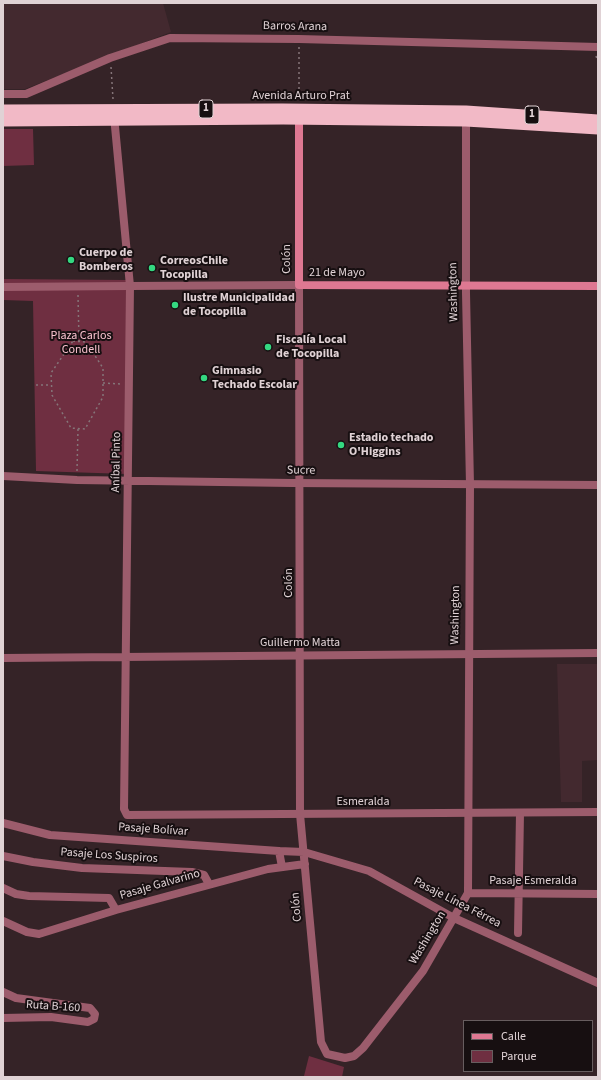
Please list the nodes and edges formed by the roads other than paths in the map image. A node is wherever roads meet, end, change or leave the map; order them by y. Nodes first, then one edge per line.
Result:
1 (598, 47) edge
2 (3, 94) edge
3 (3, 110) edge
4 (299, 114) junction
5 (114, 115) junction
6 (466, 116) junction
7 (598, 120) edge
8 (3, 121) edge
9 (598, 129) edge
10 (299, 285) junction
11 (466, 285) junction
12 (130, 286) junction
13 (598, 286) edge
14 (3, 287) edge
15 (3, 476) edge
16 (128, 481) junction
17 (300, 483) junction
18 (470, 485) junction
19 (598, 485) edge
20 (598, 653) edge
21 (468, 654) junction
22 (301, 655) junction
23 (127, 657) junction
24 (3, 658) edge
25 (598, 812) edge
26 (468, 813) junction
27 (520, 813) junction
28 (300, 814) junction
29 (128, 815) joint
30 (3, 823) edge
31 (279, 852) junction
32 (304, 852) junction
33 (3, 856) edge
34 (304, 864) junction
35 (282, 867) junction
36 (208, 884) junction
37 (3, 888) edge
38 (468, 893) junction
39 (519, 893) junction
40 (598, 894) edge
41 (116, 910) junction
42 (454, 918) junction
43 (3, 921) edge
44 (518, 933) dead end
45 (598, 983) edge
46 (3, 992) edge
47 (3, 1018) edge
48 (327, 1054) joint

1 - 2 street, Barros Arana
3 - 5 highway, Avenida Arturo Prat / 1
4 - 5 highway, Avenida Arturo Prat / 1
4 - 6 highway, Avenida Arturo Prat / 1
4 - 10 main road, Colón
5 - 8 highway, Avenida Arturo Prat / 1
5 - 12 street, Aníbal Pinto
6 - 7 highway, Avenida Arturo Prat / 1
6 - 9 highway, Avenida Arturo Prat / 1
6 - 11 street, Washington
10 - 11 main road, 21 de Mayo
10 - 12 street, 21 de Mayo
10 - 17 street, Colón
11 - 13 main road, 21 de Mayo
11 - 18 street, Washington
12 - 14 street, 21 de Mayo
12 - 16 street, Aníbal Pinto
15 - 16 street, Sucre
16 - 17 street, Sucre
16 - 23 street, Aníbal Pinto
17 - 18 street, Sucre
17 - 22 street, Colón
18 - 19 street, Sucre
18 - 21 street, Washington
20 - 21 street, Guillermo Matta
21 - 22 street, Guillermo Matta
21 - 26 street, Washington
22 - 23 street, Guillermo Matta
22 - 28 street, Colón
23 - 24 street, Guillermo Matta
23 - 29 street, Aníbal Pinto
25 - 27 street, Esmeralda
26 - 27 street, Esmeralda
26 - 28 street, Esmeralda
26 - 38 street, Washington
27 - 39 street
28 - 29 street, Esmeralda
28 - 32 street, Colón
30 - 31 street, Pasaje Bolívar
31 - 32 street, Pasaje Bolívar
31 - 35 street
32 - 34 street, Colón
32 - 42 street, Pasaje Línea Férrea
33 - 36 street, Pasaje Los Suspiros
34 - 35 street, Pasaje Galvarino
34 - 48 street, Colón
35 - 36 street, Pasaje Galvarino
36 - 41 street, Pasaje Galvarino
37 - 41 street, Pasaje Galvarino
38 - 39 street, Pasaje Esmeralda
38 - 42 street, Washington
39 - 40 street, Pasaje Esmeralda
39 - 44 street
41 - 43 street
42 - 45 street, Pasaje Línea Férrea
42 - 48 street, Washington
46 - 47 street, Ruta B-160

